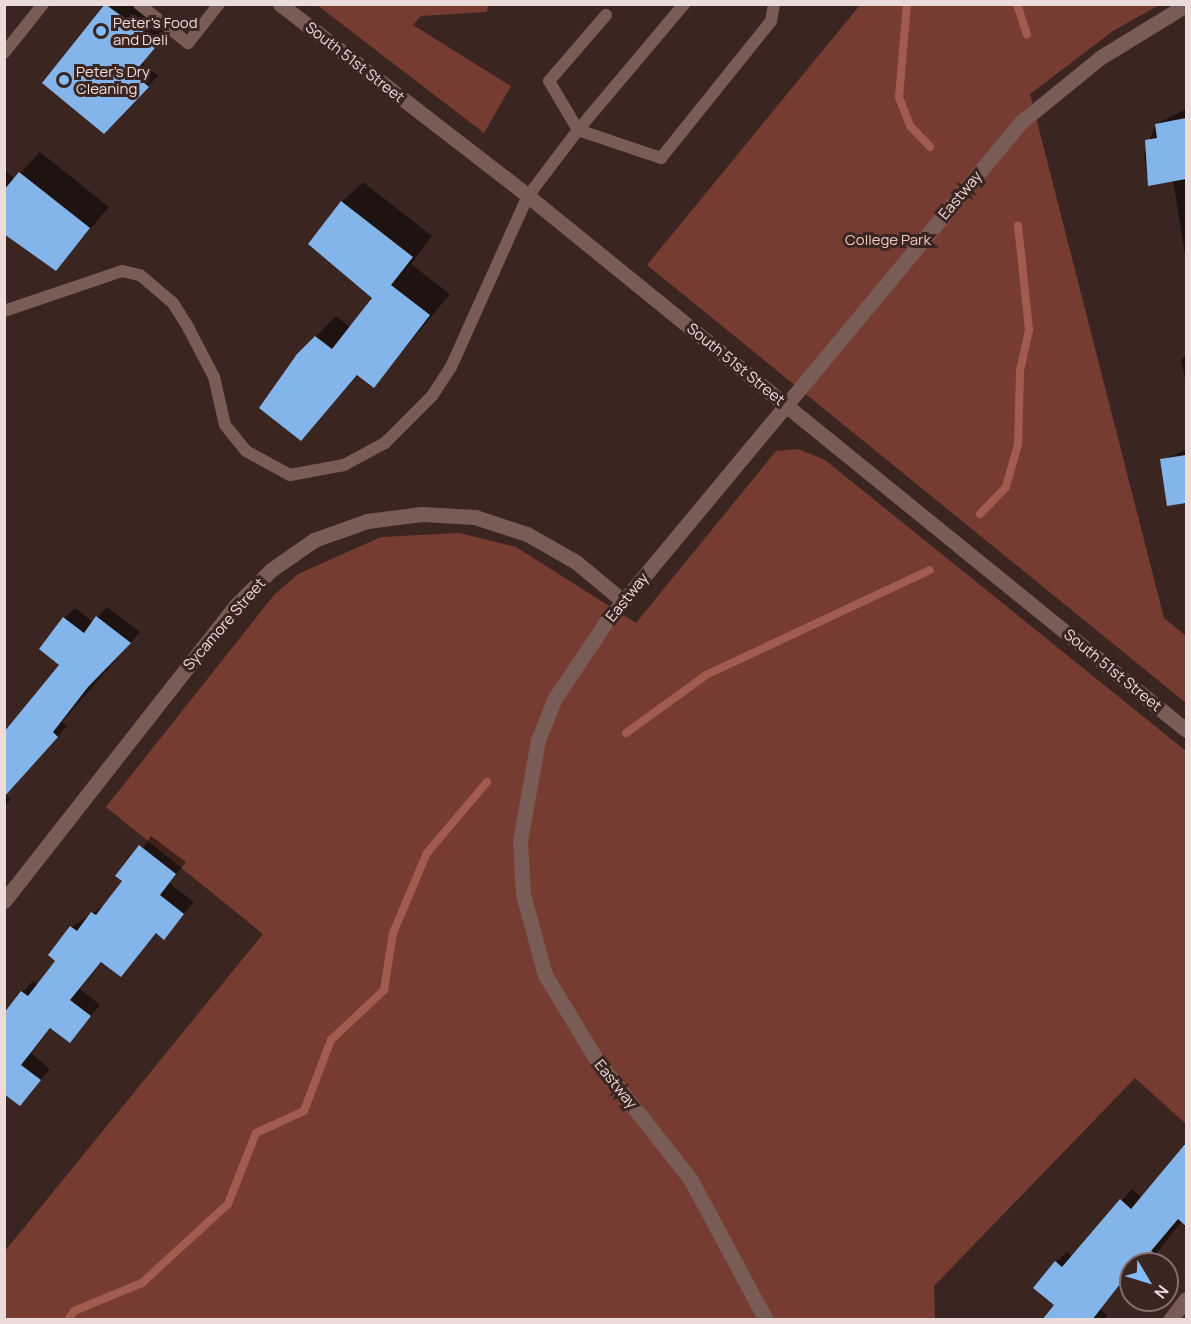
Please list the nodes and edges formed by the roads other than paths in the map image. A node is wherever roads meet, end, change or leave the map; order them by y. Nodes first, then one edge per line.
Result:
1 (43, 4) edge
2 (139, 4) edge
3 (219, 4) edge
4 (280, 4) edge
5 (684, 4) edge
6 (774, 4) edge
7 (1186, 5) edge
8 (606, 15) dead end
9 (4, 53) edge
10 (578, 130) junction
11 (528, 196) junction
12 (4, 311) edge
13 (785, 403) junction
14 (623, 601) junction
15 (1186, 730) edge
16 (4, 901) edge
17 (1186, 1299) edge
18 (766, 1320) edge
19 (1170, 1320) edge

1 - 9 lane
2 - 3 lane
4 - 11 street, South 51st Street
5 - 10 lane
6 - 10 lane
7 - 13 street, Eastway
8 - 10 lane
10 - 11 lane
11 - 12 lane
11 - 13 street, South 51st Street
13 - 14 street, Eastway
13 - 15 street, South 51st Street
14 - 16 street, Sycamore Street
14 - 18 street, Eastway
17 - 19 street

